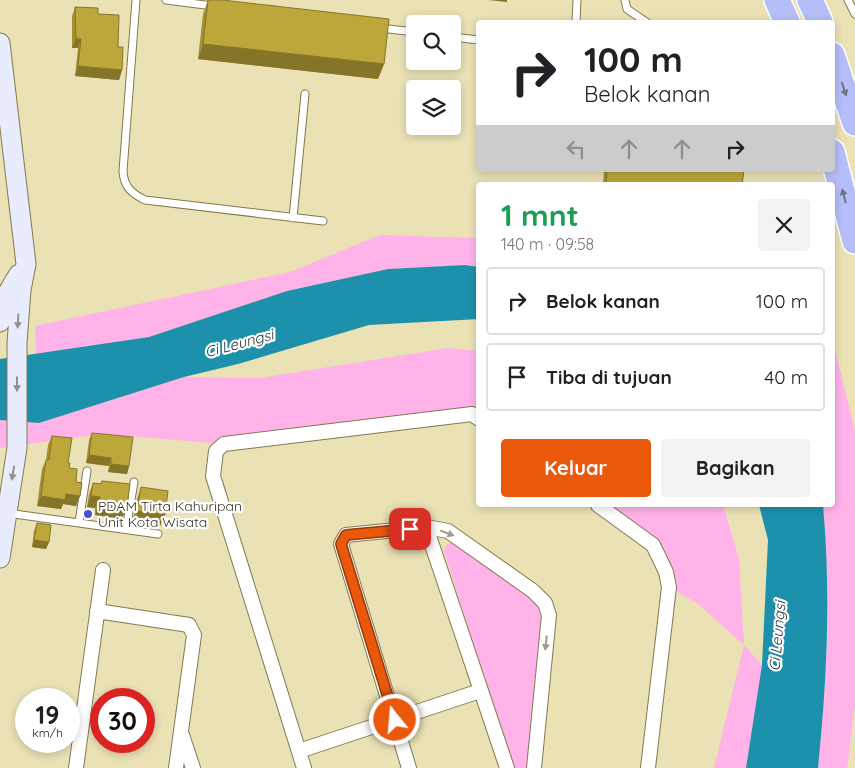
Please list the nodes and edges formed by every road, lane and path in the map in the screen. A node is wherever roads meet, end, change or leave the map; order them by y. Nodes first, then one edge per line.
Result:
1 (136, 0) edge
2 (166, 0) edge
3 (577, 0) edge
4 (625, 0) edge
5 (778, 0) edge
6 (810, 0) edge
7 (848, 0) edge
8 (224, 7) edge
9 (855, 14) edge
10 (576, 20) edge
11 (643, 20) edge
12 (786, 20) edge
13 (819, 20) edge
14 (377, 27) edge
15 (406, 31) edge
16 (461, 38) edge
17 (476, 40) edge
18 (0, 43) edge
19 (835, 64) edge
20 (305, 94) dead end
21 (855, 123) edge
22 (835, 163) edge
23 (293, 218) junction
24 (323, 221) dead end
25 (855, 240) edge
26 (26, 264) junction
27 (0, 322) edge
28 (476, 417) edge
29 (87, 470) dead end
30 (134, 482) dead end
31 (601, 507) edge
32 (7, 513) junction
33 (79, 522) junction
34 (426, 527) junction
35 (126, 529) junction
36 (158, 534) dead end
37 (0, 551) edge
38 (103, 570) dead end
39 (97, 611) junction
40 (480, 691) junction
41 (395, 720) junction
42 (181, 732) junction
43 (299, 751) junction
44 (76, 768) edge
45 (176, 768) edge
46 (193, 768) edge
47 (304, 768) edge
48 (409, 768) edge
49 (507, 768) edge
50 (534, 768) edge
51 (648, 768) edge

1 - 23 lane
2 - 8 lane
3 - 10 lane
4 - 11 lane
5 - 12 highway
6 - 13 highway
7 - 9 lane
14 - 15 lane
16 - 17 lane
18 - 26 street
19 -> 21 highway
20 - 23 lane
25 -> 22 highway
23 - 24 lane
26 - 27 street
26 -> 32 street
28 - 43 street
29 - 33 lane
30 - 35 lane
31 - 51 street
32 - 33 lane
32 - 37 street
33 - 35 lane
34 - 40 street
34 - 41 street
34 -> 50 street
35 - 36 lane
38 - 39 street
39 - 42 street
39 - 44 street
40 - 41 street
40 - 49 street
41 - 43 street
41 - 48 street
42 - 45 street
42 - 46 street
43 - 47 street

